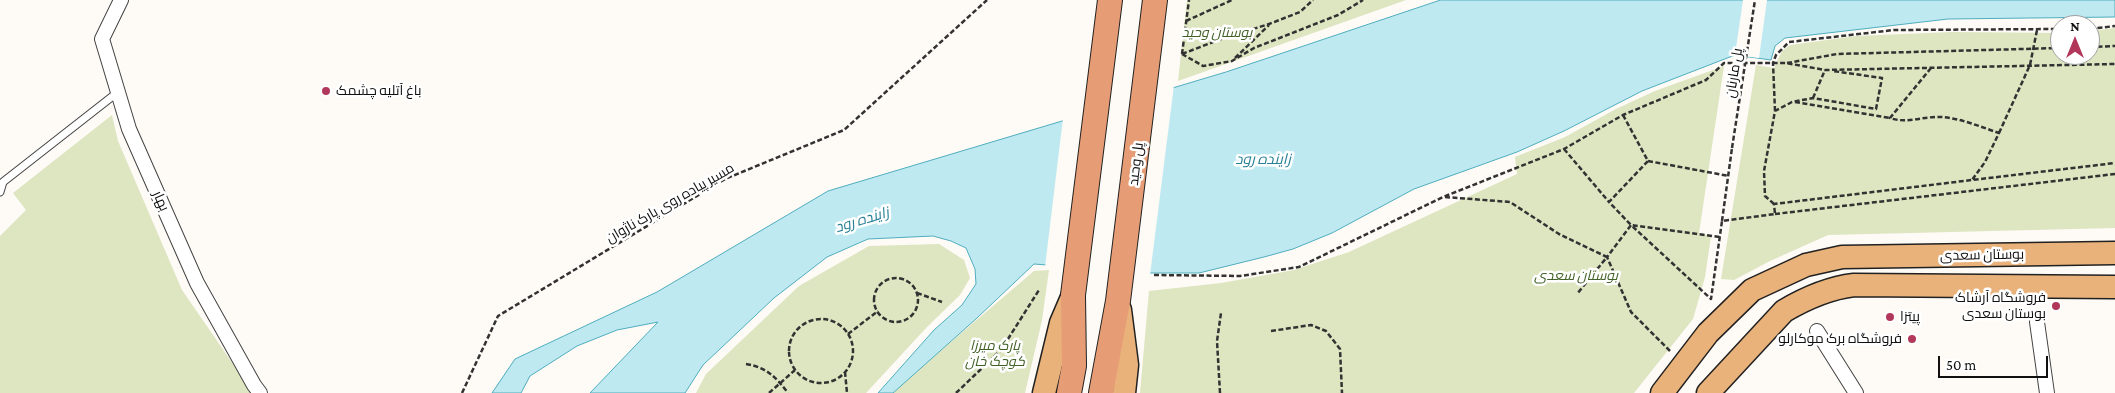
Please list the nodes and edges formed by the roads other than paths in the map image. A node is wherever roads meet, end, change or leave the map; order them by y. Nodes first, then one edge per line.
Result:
1 (121, 0) edge
2 (1157, 0) edge
3 (1108, 7) edge
4 (118, 92) junction
5 (0, 192) edge
6 (2115, 253) edge
7 (2035, 255) junction
8 (1991, 256) junction
9 (2032, 286) junction
10 (1991, 287) junction
11 (2115, 287) edge
12 (1073, 295) junction
13 (1118, 301) junction
14 (2037, 322) dead end
15 (1817, 331) dead end
16 (260, 393) edge
17 (1044, 393) edge
18 (1070, 393) edge
19 (1101, 393) edge
20 (1124, 393) edge
21 (1662, 393) edge
22 (1708, 393) edge
23 (1856, 393) edge
24 (2047, 393) edge

1 - 4 street, بهار
2 - 13 highway, پل وحید
3 - 12 highway
4 - 5 lane
4 - 16 street, بهار
6 - 7 main road, بوستان سعدی
7 - 8 main road, بوستان سعدی
7 - 9 main road
8 - 10 main road
8 - 21 main road, بوستان سعدی
9 - 10 main road
9 - 11 main road
10 - 22 main road
12 - 17 main road
12 - 18 highway
13 - 19 highway, پل وحید
13 - 20 main road
14 - 24 street
15 - 23 street

